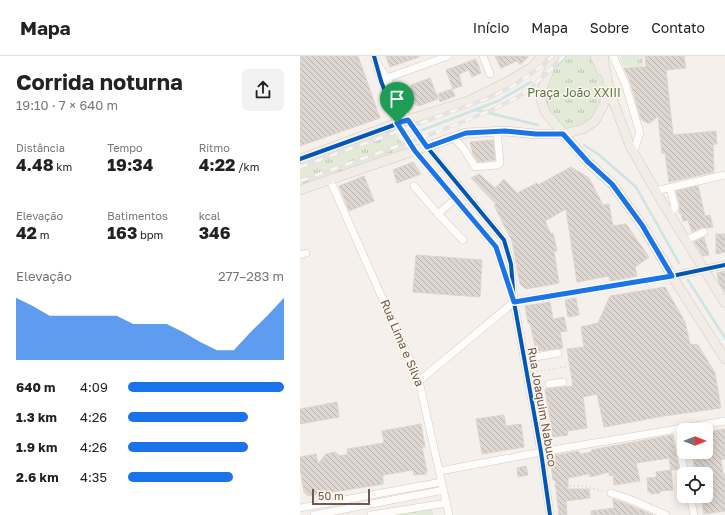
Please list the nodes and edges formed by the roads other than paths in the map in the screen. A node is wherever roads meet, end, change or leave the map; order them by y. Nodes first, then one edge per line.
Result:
1 (448, 56) edge
2 (483, 56) edge
3 (542, 56) edge
4 (554, 56) edge
5 (596, 56) edge
6 (604, 56) edge
7 (613, 56) edge
8 (375, 58) edge
9 (490, 74) dead end
10 (387, 78) junction
11 (609, 89) junction
12 (408, 120) junction
13 (397, 123) junction
14 (496, 131) junction
15 (563, 134) junction
16 (453, 137) junction
17 (427, 147) junction
18 (415, 151) junction
19 (634, 153) junction
20 (300, 158) edge
21 (725, 175) edge
22 (330, 180) junction
23 (414, 186) dead end
24 (670, 188) junction
25 (300, 190) edge
26 (655, 191) junction
27 (455, 199) junction
28 (438, 214) junction
29 (670, 215) junction
30 (704, 232) dead end
31 (463, 240) dead end
32 (686, 240) junction
33 (725, 265) edge
34 (704, 269) junction
35 (672, 276) junction
36 (514, 302) junction
37 (725, 303) edge
38 (558, 353) dead end
39 (725, 358) edge
40 (524, 359) junction
41 (419, 381) junction
42 (563, 382) dead end
43 (549, 384) dead end
44 (725, 422) edge
45 (676, 429) junction
46 (541, 452) junction
47 (684, 467) edge
48 (440, 471) junction
49 (442, 482) junction
50 (444, 490) junction
51 (611, 493) road end
52 (447, 503) junction
53 (691, 503) edge
54 (300, 508) edge
55 (316, 515) edge
56 (371, 515) edge
57 (449, 515) edge
58 (550, 515) edge
59 (666, 515) edge
60 (694, 515) edge

1 - 10 street
2 - 9 street
3 - 12 main road
4 - 15 main road
5 - 11 main road
6 - 11 main road
7 - 19 street
8 - 10 street, Rua Joaquim Nabuco
8 - 13 street, Rua Joaquim Nabuco
10 - 12 street, Rua Joaquim Nabuco
11 - 15 main road
11 - 19 main road
12 - 13 main road
12 - 17 street, Rua Joaquim Nabuco
13 - 18 street, Rua Joaquim Nabuco
13 - 20 main road
14 - 15 main road
14 - 16 main road
14 - 16 street
15 - 35 main road
16 - 17 main road
17 - 18 main road
17 - 36 street, Rua Joaquim Nabuco
18 - 22 main road
18 - 27 street, Rua Joaquim Nabuco
19 - 26 main road
21 - 24 street
22 - 25 main road
22 - 41 street, Rua Lima e Silva
23 - 28 street
24 - 26 street
24 - 29 street
26 - 29 main road
27 - 28 street
27 - 36 street, Rua Joaquim Nabuco
28 - 31 street
29 - 32 main road
30 - 32 street
32 - 34 main road
33 - 34 street
34 - 35 street
34 - 37 main road
35 - 36 street
35 - 39 main road
36 - 40 street, Rua Joaquim Nabuco
36 - 41 street
38 - 40 street
40 - 46 street, Rua Joaquim Nabuco
41 - 48 street, Rua Lima e Silva
42 - 43 street
44 - 45 street
45 - 46 street
45 - 47 street
46 - 48 street
46 - 58 street, Rua Joaquim Nabuco
48 - 49 street, Rua Lima e Silva
49 - 50 street, Rua Lima e Silva
49 - 54 street
50 - 52 street, Rua Lima e Silva
50 - 55 street
51 - 59 street
52 - 56 street
52 - 57 street, Rua Lima e Silva
53 - 60 street

